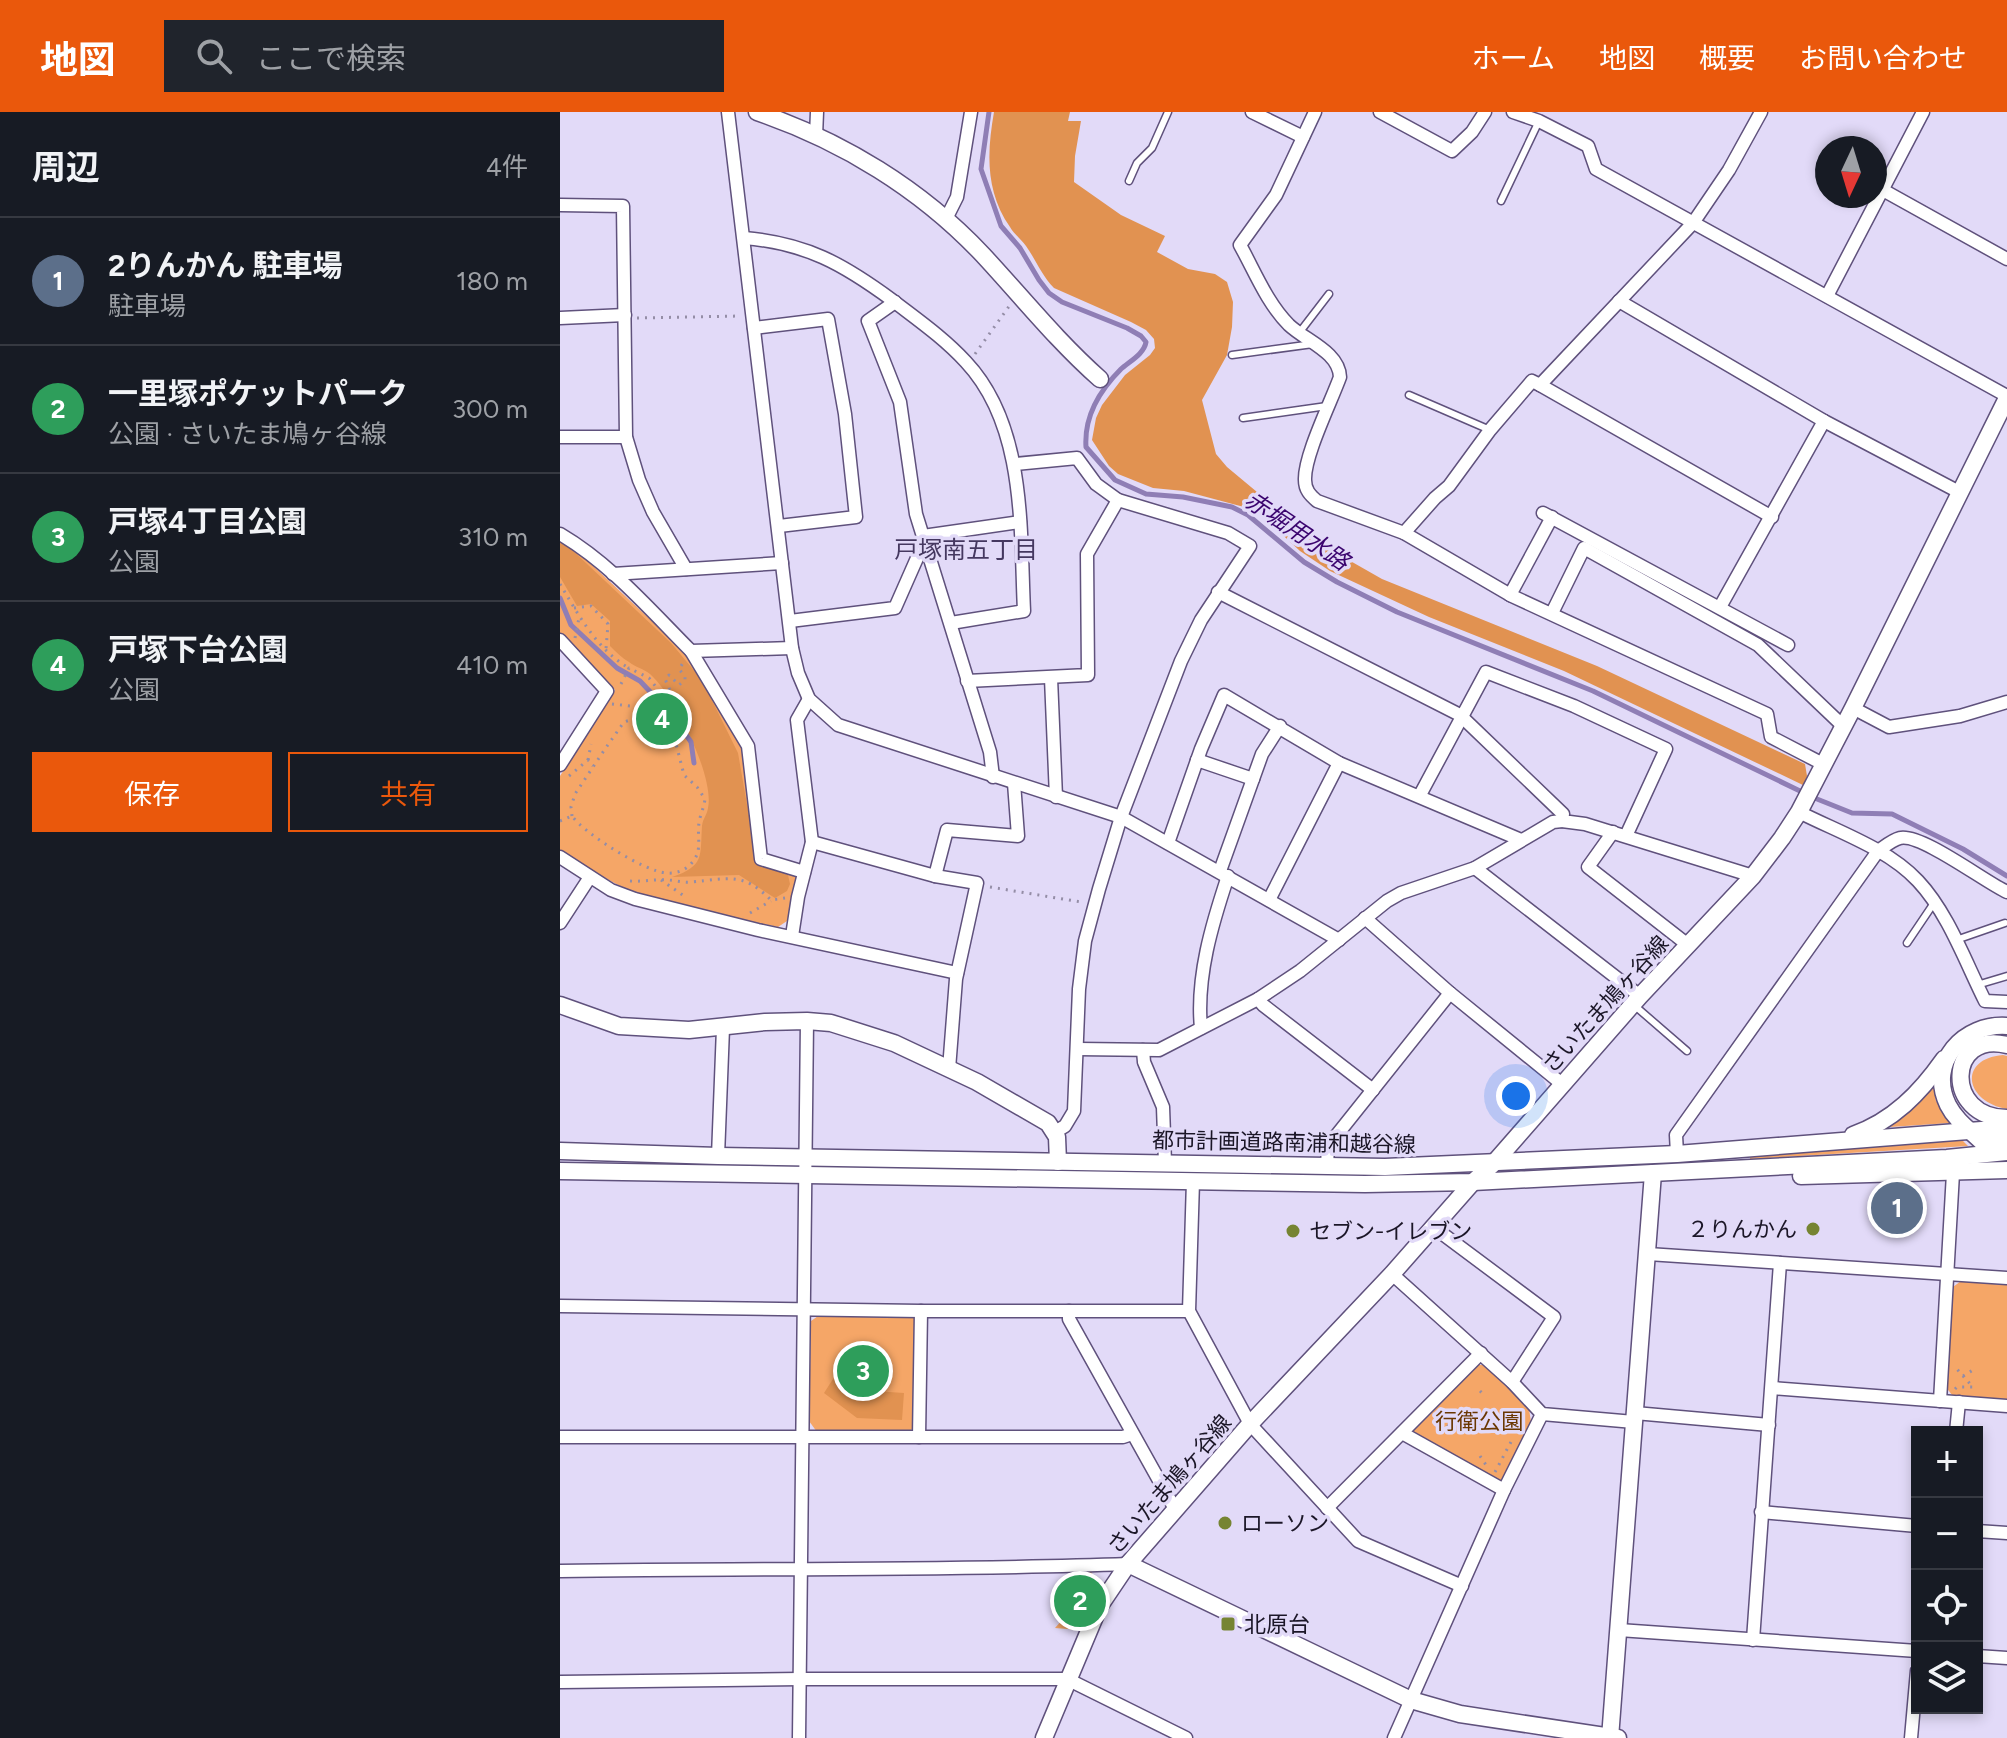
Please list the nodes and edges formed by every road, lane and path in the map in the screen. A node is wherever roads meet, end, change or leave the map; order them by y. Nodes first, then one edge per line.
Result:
1 (728, 112) edge
2 (757, 112) edge
3 (817, 112) edge
4 (971, 112) edge
5 (1168, 112) edge
6 (1252, 112) edge
7 (1315, 112) edge
8 (1380, 112) edge
9 (1485, 112) edge
10 (1518, 112) edge
11 (1761, 112) edge
12 (1923, 112) edge
13 (1539, 121) junction
14 (816, 136) junction
15 (1303, 137) junction
16 (1887, 178) edge
17 (1129, 181) dead end
18 (1887, 192) edge
19 (1501, 201) dead end
20 (560, 205) edge
21 (1871, 208) edge
22 (946, 219) junction
23 (1693, 223) junction
24 (744, 238) junction
25 (2007, 259) edge
26 (1329, 294) dead end
27 (1827, 296) junction
28 (1619, 301) junction
29 (895, 302) junction
30 (1012, 303) dead end
31 (629, 317) junction
32 (745, 317) dead end
33 (560, 318) edge
34 (754, 328) junction
35 (1299, 333) junction
36 (1313, 344) junction
37 (1232, 355) dead end
38 (969, 364) junction
39 (1100, 379) dead end
40 (1540, 385) junction
41 (1409, 395) dead end
42 (2007, 397) edge
43 (1330, 405) junction
44 (1243, 418) dead end
45 (1824, 421) junction
46 (1490, 430) junction
47 (560, 437) edge
48 (626, 437) junction
49 (1015, 464) junction
50 (1961, 493) junction
51 (1118, 500) junction
52 (1772, 517) junction
53 (1020, 522) junction
54 (779, 526) junction
55 (1404, 533) junction
56 (560, 534) edge
57 (924, 538) junction
58 (782, 563) junction
59 (686, 569) junction
60 (613, 574) junction
61 (560, 584) edge
62 (1218, 592) junction
63 (1510, 595) junction
64 (1720, 607) junction
65 (574, 608) junction
66 (1552, 613) junction
67 (579, 618) junction
68 (790, 621) junction
69 (951, 623) junction
70 (576, 634) dead end
71 (560, 640) edge
72 (1788, 645) dead end
73 (792, 648) junction
74 (606, 649) junction
75 (690, 655) junction
76 (628, 669) junction
77 (1051, 678) junction
78 (967, 681) junction
79 (621, 684) dead end
80 (809, 699) junction
81 (2007, 702) edge
82 (670, 703) junction
83 (609, 706) dead end
84 (1853, 708) junction
85 (646, 716) junction
86 (1462, 716) junction
87 (659, 724) junction
88 (1280, 726) junction
89 (1843, 726) junction
90 (592, 732) dead end
91 (588, 760) junction
92 (1197, 760) junction
93 (1339, 763) junction
94 (1823, 764) junction
95 (593, 766) junction
96 (562, 771) edge
97 (993, 777) junction
98 (1253, 779) junction
99 (1014, 783) junction
100 (1420, 795) junction
101 (1056, 797) junction
102 (1799, 812) junction
103 (572, 816) junction
104 (1121, 817) junction
105 (560, 821) edge
106 (1562, 821) junction
107 (1613, 832) junction
108 (1626, 836) junction
109 (1521, 840) junction
110 (812, 842) junction
111 (1168, 843) junction
112 (1878, 851) junction
113 (560, 857) edge
114 (1475, 868) junction
115 (662, 872) junction
116 (804, 872) junction
117 (1224, 874) junction
118 (935, 876) junction
119 (1753, 876) junction
120 (590, 877) junction
121 (620, 880) dead end
122 (661, 880) junction
123 (977, 883) junction
124 (2007, 892) edge
125 (789, 894) dead end
126 (771, 900) junction
127 (1269, 900) junction
128 (1081, 902) dead end
129 (1934, 902) junction
130 (694, 904) dead end
131 (749, 915) dead end
132 (1365, 918) junction
133 (560, 923) edge
134 (2005, 923) edge
135 (792, 936) junction
136 (1339, 940) junction
137 (1954, 941) junction
138 (1907, 943) dead end
139 (1688, 945) junction
140 (957, 973) junction
141 (2007, 976) edge
142 (1977, 985) junction
143 (1450, 993) junction
144 (1258, 999) junction
145 (1636, 1000) junction
146 (2007, 1002) edge
147 (560, 1005) edge
148 (807, 1021) junction
149 (2007, 1026) edge
150 (723, 1028) junction
151 (1201, 1028) junction
152 (2007, 1045) edge
153 (1078, 1049) junction
154 (1951, 1049) junction
155 (1143, 1050) junction
156 (1687, 1051) dead end
157 (949, 1069) junction
158 (1562, 1084) junction
159 (1373, 1090) junction
160 (2007, 1118) edge
161 (2007, 1128) edge
162 (1971, 1131) junction
163 (1055, 1132) junction
164 (1832, 1142) junction
165 (2007, 1142) edge
166 (560, 1151) edge
167 (2007, 1152) edge
168 (1677, 1154) junction
169 (718, 1156) junction
170 (805, 1157) junction
171 (1058, 1162) junction
172 (1165, 1163) junction
173 (1493, 1164) junction
174 (1327, 1166) junction
175 (1754, 1168) junction
176 (2007, 1170) edge
177 (560, 1171) edge
178 (1653, 1173) junction
179 (1953, 1173) junction
180 (805, 1175) junction
181 (1193, 1181) junction
182 (1473, 1182) junction
183 (1432, 1226) junction
184 (1648, 1254) junction
185 (1780, 1263) junction
186 (1392, 1274) junction
187 (1947, 1274) junction
188 (2007, 1278) edge
189 (560, 1306) edge
190 (803, 1310) junction
191 (921, 1311) junction
192 (1069, 1311) junction
193 (1189, 1311) junction
194 (1481, 1353) junction
195 (1973, 1370) dead end
196 (1954, 1376) dead end
197 (1963, 1376) junction
198 (1512, 1382) junction
199 (1772, 1388) junction
200 (1949, 1390) dead end
201 (1940, 1401) junction
202 (1959, 1402) junction
203 (2007, 1406) edge
204 (1542, 1414) junction
205 (1635, 1417) junction
206 (1517, 1419) dead end
207 (1250, 1424) junction
208 (1769, 1425) junction
209 (1957, 1426) edge
210 (1402, 1433) junction
211 (1132, 1434) junction
212 (803, 1436) junction
213 (560, 1437) edge
214 (919, 1437) junction
215 (1495, 1474) dead end
216 (1504, 1490) junction
217 (1327, 1508) junction
218 (1175, 1509) junction
219 (1761, 1512) junction
220 (1911, 1525) edge
221 (1983, 1531) edge
222 (2007, 1533) edge
223 (1128, 1564) junction
224 (800, 1567) junction
225 (560, 1571) edge
226 (1462, 1586) junction
227 (1619, 1630) junction
228 (1753, 1640) junction
229 (1911, 1651) edge
230 (1983, 1656) edge
231 (2007, 1658) edge
232 (800, 1679) junction
233 (1067, 1679) junction
234 (560, 1682) edge
235 (1411, 1700) junction
236 (1913, 1714) edge
237 (1183, 1737) edge
238 (799, 1738) edge
239 (1044, 1738) edge
240 (1394, 1738) edge
241 (1613, 1738) edge
242 (1911, 1738) edge

1 - 24 street
2 - 14 street
3 - 14 street
4 - 22 street
5 - 17 lane
6 - 15 street
7 - 15 street
8 - 9 street
10 - 13 street
11 - 23 street
12 - 16 street
13 - 19 lane
13 - 23 street
14 - 22 street
15 - 35 street
18 - 25 street
20 - 31 street
21 - 27 street
22 - 39 street
23 - 27 street
23 - 28 street
24 - 29 street
24 - 34 street
26 - 35 lane
27 - 42 street
28 - 40 street
28 - 45 street
29 - 38 street
29 - 57 street
30 - 38 path
31 - 32 path
31 - 33 street
31 - 48 street
34 - 54 street
34 - 54 street
35 - 36 street
36 - 37 lane
36 - 43 street
38 - 49 street
40 - 46 street
40 - 52 street
41 - 46 lane
42 - 50 street, さいたま鳩ヶ谷線
43 - 44 lane
43 - 55 street
45 - 50 street
45 - 52 street
46 - 55 street
47 - 48 street
48 - 59 street
49 - 51 street
49 - 53 street
50 - 84 street, さいたま鳩ヶ谷線
51 - 62 street
51 - 77 street
52 - 64 street
53 - 57 street
53 - 69 street
54 - 58 street
55 - 63 street
56 - 60 street
57 - 68 street
57 - 69 street
58 - 59 street
58 - 68 street
59 - 60 street
60 - 75 street
61 - 65 path
62 - 86 street
62 - 104 street
63 - 64 street
63 - 66 street
64 - 72 street
65 - 67 path
65 - 74 path
66 - 89 street
66 - 94 street
67 - 70 path
67 - 74 path
68 - 73 street
69 - 78 street
71 - 96 street
73 - 75 street
73 - 80 street
74 - 76 path
75 - 82 path
75 - 116 street
76 - 79 path
76 - 82 path
77 - 78 street
77 - 101 street
78 - 97 street
80 - 97 street
80 - 110 street
81 - 84 street
82 - 87 path
83 - 85 path
84 - 89 street, さいたま鳩ヶ谷線
85 - 87 path
85 - 95 path
86 - 100 street
86 - 106 street
86 - 108 street
87 - 115 path
88 - 92 street
88 - 93 street
88 - 98 street
89 - 94 street, さいたま鳩ヶ谷線
90 - 91 path
91 - 95 path
91 - 96 path
92 - 98 street
92 - 111 street
93 - 100 street
93 - 127 street
94 - 102 street, さいたま鳩ヶ谷線
95 - 103 path
97 - 99 street
98 - 117 street
99 - 101 street
99 - 118 street
100 - 109 street
101 - 104 street
102 - 112 street
102 - 119 street, さいたま鳩ヶ谷線
103 - 105 path
103 - 115 path
104 - 111 street
104 - 153 street
106 - 107 street
106 - 109 street
107 - 108 street
107 - 139 street
108 - 119 street
109 - 114 street
110 - 116 street
110 - 118 street
111 - 117 street
112 - 124 street
112 - 129 street
112 - 168 street
113 - 120 street
114 - 132 street
114 - 145 street
115 - 122 path
116 - 135 street
117 - 127 street
117 - 151 street
118 - 123 street
119 - 139 street, さいたま鳩ヶ谷線
120 - 133 street
120 - 135 street
121 - 122 path
122 - 126 path
122 - 130 path
123 - 128 path
123 - 140 street
125 - 126 path
126 - 131 path
127 - 136 street
129 - 137 street
129 - 138 lane
132 - 136 street
132 - 143 street
134 - 137 lane
135 - 140 street
136 - 144 street
137 - 142 street
139 - 145 street, さいたま鳩ヶ谷線
140 - 157 street
141 - 142 lane
142 - 146 street
143 - 158 street
143 - 159 street
144 - 151 street
144 - 159 street
145 - 156 lane
145 - 158 street, さいたま鳩ヶ谷線
147 - 150 street
148 - 150 street
148 - 157 street
148 - 170 street
149 - 154 street
150 - 169 street
151 - 155 street
152 - 160 street
153 - 155 street
153 - 163 street
154 - 162 street
154 - 164 street
155 - 172 street
157 - 163 street
158 - 173 street, さいたま鳩ヶ谷線
159 - 174 street
161 - 162 street, 都市計画道路南浦和越谷線
162 - 164 street, 都市計画道路南浦和越谷線
162 - 165 street
163 - 171 street
164 - 168 street, 都市計画道路南浦和越谷線
166 - 169 street, 都市計画道路南浦和越谷線
167 - 175 street, 都市計画道路南浦和越谷線
168 - 173 street, 都市計画道路南浦和越谷線
169 - 170 street, 都市計画道路南浦和越谷線
170 - 171 street, 都市計画道路南浦和越谷線
170 - 180 street
171 - 172 street, 都市計画道路南浦和越谷線
172 - 174 street, 都市計画道路南浦和越谷線
173 - 174 street, 都市計画道路南浦和越谷線
173 - 182 street, さいたま鳩ヶ谷線
175 - 178 street, 都市計画道路南浦和越谷線
175 - 179 street
176 - 179 street
177 - 180 street, 都市計画道路南浦和越谷線
178 - 182 street, 都市計画道路南浦和越谷線
178 - 184 street
179 - 187 street
180 - 181 street, 都市計画道路南浦和越谷線
180 - 190 street
181 - 182 street, 都市計画道路南浦和越谷線
181 - 193 street
182 - 183 street, さいたま鳩ヶ谷線
183 - 186 street, さいたま鳩ヶ谷線
183 - 198 street
184 - 185 street
184 - 205 street
185 - 187 street
185 - 199 street
186 - 194 street
186 - 207 street, さいたま鳩ヶ谷線
187 - 188 street
187 - 201 street
189 - 190 street
190 - 191 street
190 - 212 street
191 - 192 street
191 - 214 street
192 - 193 street
192 - 211 street
193 - 207 street
194 - 198 street
194 - 210 street
195 - 197 path
196 - 197 path
197 - 200 path
198 - 204 street
199 - 201 street
199 - 208 street
201 - 202 street
202 - 203 street
202 - 209 street
204 - 205 street
204 - 216 street
205 - 208 street
205 - 227 street
206 - 215 path
207 - 217 street
207 - 218 street, さいたま鳩ヶ谷線
208 - 219 street
210 - 216 street
210 - 217 street
211 - 214 street
211 - 218 street
212 - 213 street
212 - 214 street
212 - 224 street
216 - 226 street
217 - 226 street
218 - 223 street, さいたま鳩ヶ谷線
219 - 220 street
219 - 228 street
221 - 222 street
223 - 224 street
223 - 233 street, さいたま鳩ヶ谷線
223 - 235 street
224 - 225 street
224 - 232 street
226 - 235 street
227 - 228 street
227 - 241 street
228 - 229 street
230 - 231 street
232 - 233 street
232 - 234 street
232 - 238 street
233 - 237 street
233 - 239 street, さいたま鳩ヶ谷線
235 - 240 street
235 - 241 street
236 - 242 street

